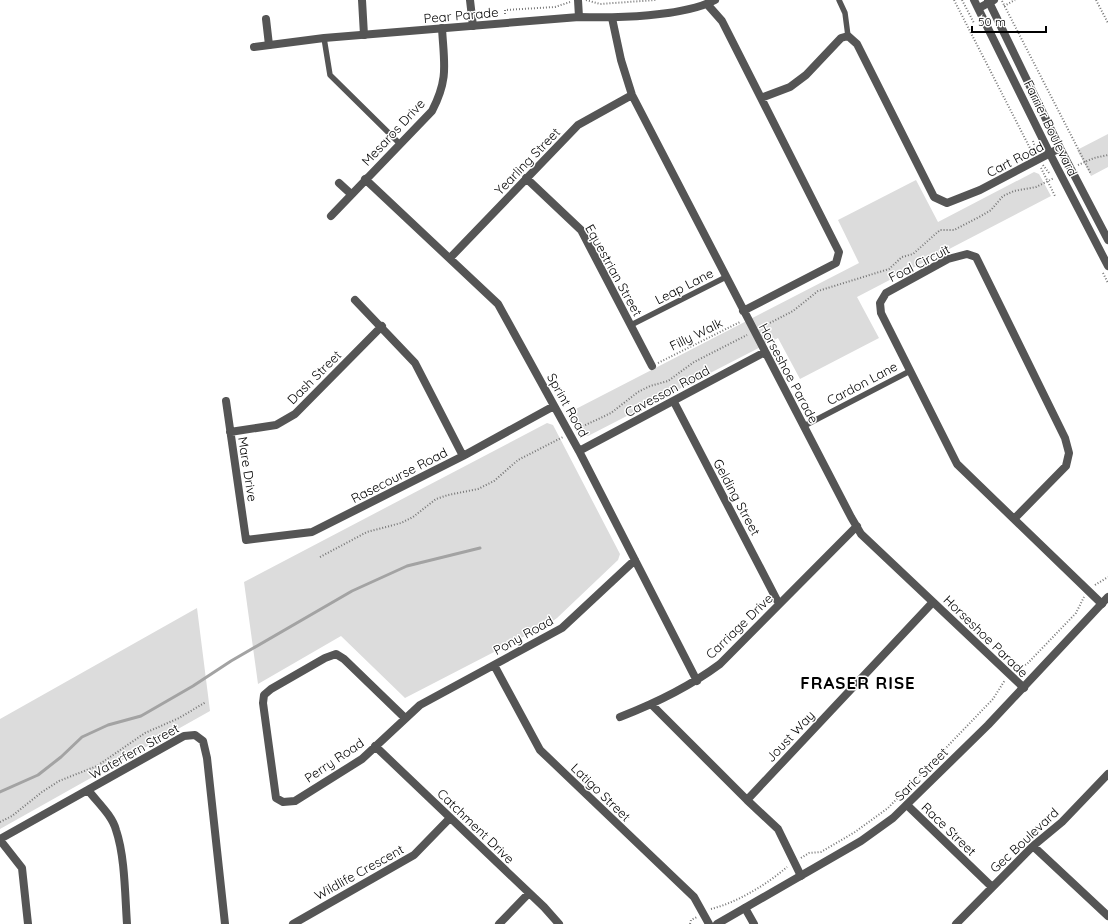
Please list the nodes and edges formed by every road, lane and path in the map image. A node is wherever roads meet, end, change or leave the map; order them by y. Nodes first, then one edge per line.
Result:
1 (362, 0) edge
2 (470, 0) edge
3 (578, 0) edge
4 (715, 0) edge
5 (839, 0) edge
6 (954, 0) edge
7 (974, 0) edge
8 (1002, 0) edge
9 (1015, 0) edge
10 (1096, 0) edge
11 (990, 1) edge
12 (707, 4) junction
13 (1004, 6) junction
14 (979, 8) junction
15 (579, 17) junction
16 (612, 18) junction
17 (266, 20) dead end
18 (1108, 23) edge
19 (473, 26) junction
20 (442, 28) junction
21 (364, 35) junction
22 (848, 36) junction
23 (324, 38) junction
24 (270, 45) junction
25 (254, 47) dead end
26 (632, 95) junction
27 (761, 98) junction
28 (399, 143) junction
29 (1060, 148) junction
30 (1050, 154) junction
31 (1108, 155) edge
32 (1037, 161) junction
33 (1085, 161) junction
34 (1071, 169) junction
35 (1091, 174) dead end
36 (1061, 175) junction
37 (526, 178) junction
38 (365, 179) junction
39 (1048, 181) junction
40 (339, 183) dead end
41 (351, 194) junction
42 (1055, 196) dead end
43 (330, 216) dead end
44 (1108, 240) edge
45 (450, 258) junction
46 (1108, 266) edge
47 (726, 277) junction
48 (356, 300) dead end
49 (745, 315) junction
50 (631, 325) junction
51 (382, 326) junction
52 (754, 331) junction
53 (765, 352) junction
54 (652, 366) joint
55 (910, 371) junction
56 (226, 401) dead end
57 (674, 402) junction
58 (554, 406) junction
59 (804, 426) junction
60 (230, 432) junction
61 (570, 433) junction
62 (579, 451) junction
63 (463, 456) junction
64 (1014, 519) junction
65 (857, 526) junction
66 (246, 540) joint
67 (320, 557) dead end
68 (635, 560) junction
69 (1108, 577) edge
70 (1089, 591) junction
71 (1105, 601) edge
72 (933, 602) junction
73 (779, 604) junction
74 (494, 665) junction
75 (1010, 675) junction
76 (697, 681) junction
77 (1024, 688) junction
78 (206, 702) dead end
79 (652, 705) junction
80 (407, 715) junction
81 (620, 717) dead end
82 (375, 746) junction
83 (1108, 774) edge
84 (88, 790) junction
85 (747, 800) junction
86 (907, 805) junction
87 (450, 818) junction
88 (0, 822) edge
89 (0, 840) edge
90 (1033, 846) junction
91 (794, 862) junction
92 (801, 876) junction
93 (992, 887) junction
94 (529, 893) junction
95 (745, 908) junction
96 (703, 913) junction
97 (1108, 916) edge
98 (28, 924) edge
99 (127, 924) edge
100 (225, 924) edge
101 (293, 924) edge
102 (499, 924) edge
103 (559, 924) edge
104 (690, 924) edge
105 (709, 924) edge
106 (717, 924) edge
107 (754, 924) edge
108 (956, 924) edge

1 - 21 street
2 - 19 street
3 - 15 street
4 - 12 street, Pear Parade
5 - 22 lane
6 - 32 path
7 - 14 street, Farrier Boulevard
8 - 13 path
9 - 13 path
10 - 18 path
11 - 14 street
11 - 29 street, Farrier Boulevard
12 - 16 street, Pear Parade
12 - 27 street
13 - 33 path
14 - 30 street, Farrier Boulevard
15 - 16 street, Pear Parade
15 - 19 street, Pear Parade
16 - 26 street, Horseshoe Parade
17 - 24 street
19 - 20 street, Pear Parade
20 - 21 street, Pear Parade
20 - 28 street, Mesaros Drive
21 - 23 street, Pear Parade
22 - 27 street
22 - 32 street, Cart Road
23 - 24 street, Pear Parade
23 - 28 lane
24 - 25 street, Pear Parade
26 - 37 street, Yearling Street
26 - 47 street, Horseshoe Parade
27 - 49 street
28 - 38 street, Mesaros Drive
29 - 30 street, Cart Road
29 - 34 street, Farrier Boulevard
30 - 32 street, Cart Road
30 - 36 street, Farrier Boulevard
31 - 33 path
32 - 39 path
33 - 34 path
33 - 35 path
34 - 44 street, Farrier Boulevard
36 - 39 path
36 - 46 street, Farrier Boulevard
37 - 45 street, Yearling Street
37 - 50 street, Equestrian Street
38 - 41 street, Mesaros Drive
38 - 45 street, Sprint Road
39 - 42 path
39 - 52 path
40 - 41 street
41 - 43 street, Mesaros Drive
45 - 58 street, Sprint Road
47 - 49 street, Horseshoe Parade
47 - 50 lane, Leap Lane
48 - 51 street
49 - 52 street, Horseshoe Parade
49 - 54 path, Filly Walk
50 - 54 street, Equestrian Street
51 - 60 street, Dash Street
51 - 63 street
52 - 53 street, Horseshoe Parade
52 - 61 path
53 - 57 street, Cavesson Road
53 - 59 street, Horseshoe Parade
55 - 59 lane, Cardon Lane
55 - 64 street, Foal Circuit
55 - 64 street, Foal Circuit
56 - 60 street, Mare Drive
57 - 62 street, Cavesson Road
57 - 73 street, Gelding Street
58 - 61 street, Sprint Road
58 - 63 street, Rasecourse Road
59 - 65 street, Horseshoe Parade
60 - 66 street, Mare Drive
61 - 62 street, Sprint Road
61 - 67 path
62 - 68 street, Sprint Road
63 - 66 street, Rasecourse Road
64 - 70 street, Foal Circuit
65 - 72 street, Horseshoe Parade
65 - 73 street, Carriage Drive
68 - 74 street, Pony Road
68 - 76 street, Sprint Road
69 - 70 path
70 - 71 street, Foal Circuit
70 - 75 path
71 - 77 street, Saric Street
72 - 75 street, Horseshoe Parade
72 - 85 street, Joust Way
73 - 76 street, Carriage Drive
74 - 80 street, Pony Road
74 - 96 street, Latigo Street
75 - 77 street, Horseshoe Parade
75 - 91 path
76 - 79 street, Carriage Drive
77 - 86 street, Saric Street
78 - 88 path
79 - 81 street, Carriage Drive
79 - 85 street
80 - 82 street, Perry Road
80 - 82 street, Perry Road
82 - 87 street, Catchment Drive
83 - 90 street, Gec Boulevard
84 - 89 street, Waterfern Street
84 - 99 street
84 - 100 street, Waterfern Street
85 - 91 street
86 - 92 street, Saric Street
86 - 93 street, Race Street
87 - 94 street, Catchment Drive
87 - 101 street, Wildlife Crescent
89 - 98 street
90 - 93 street, Gec Boulevard
90 - 97 street
91 - 92 street
91 - 96 path
92 - 95 street, Saric Street
93 - 108 street, Gec Boulevard
94 - 102 street
94 - 103 street, Catchment Drive
95 - 106 street, Saric Street
95 - 107 street
96 - 104 path
96 - 105 street, Latigo Street

